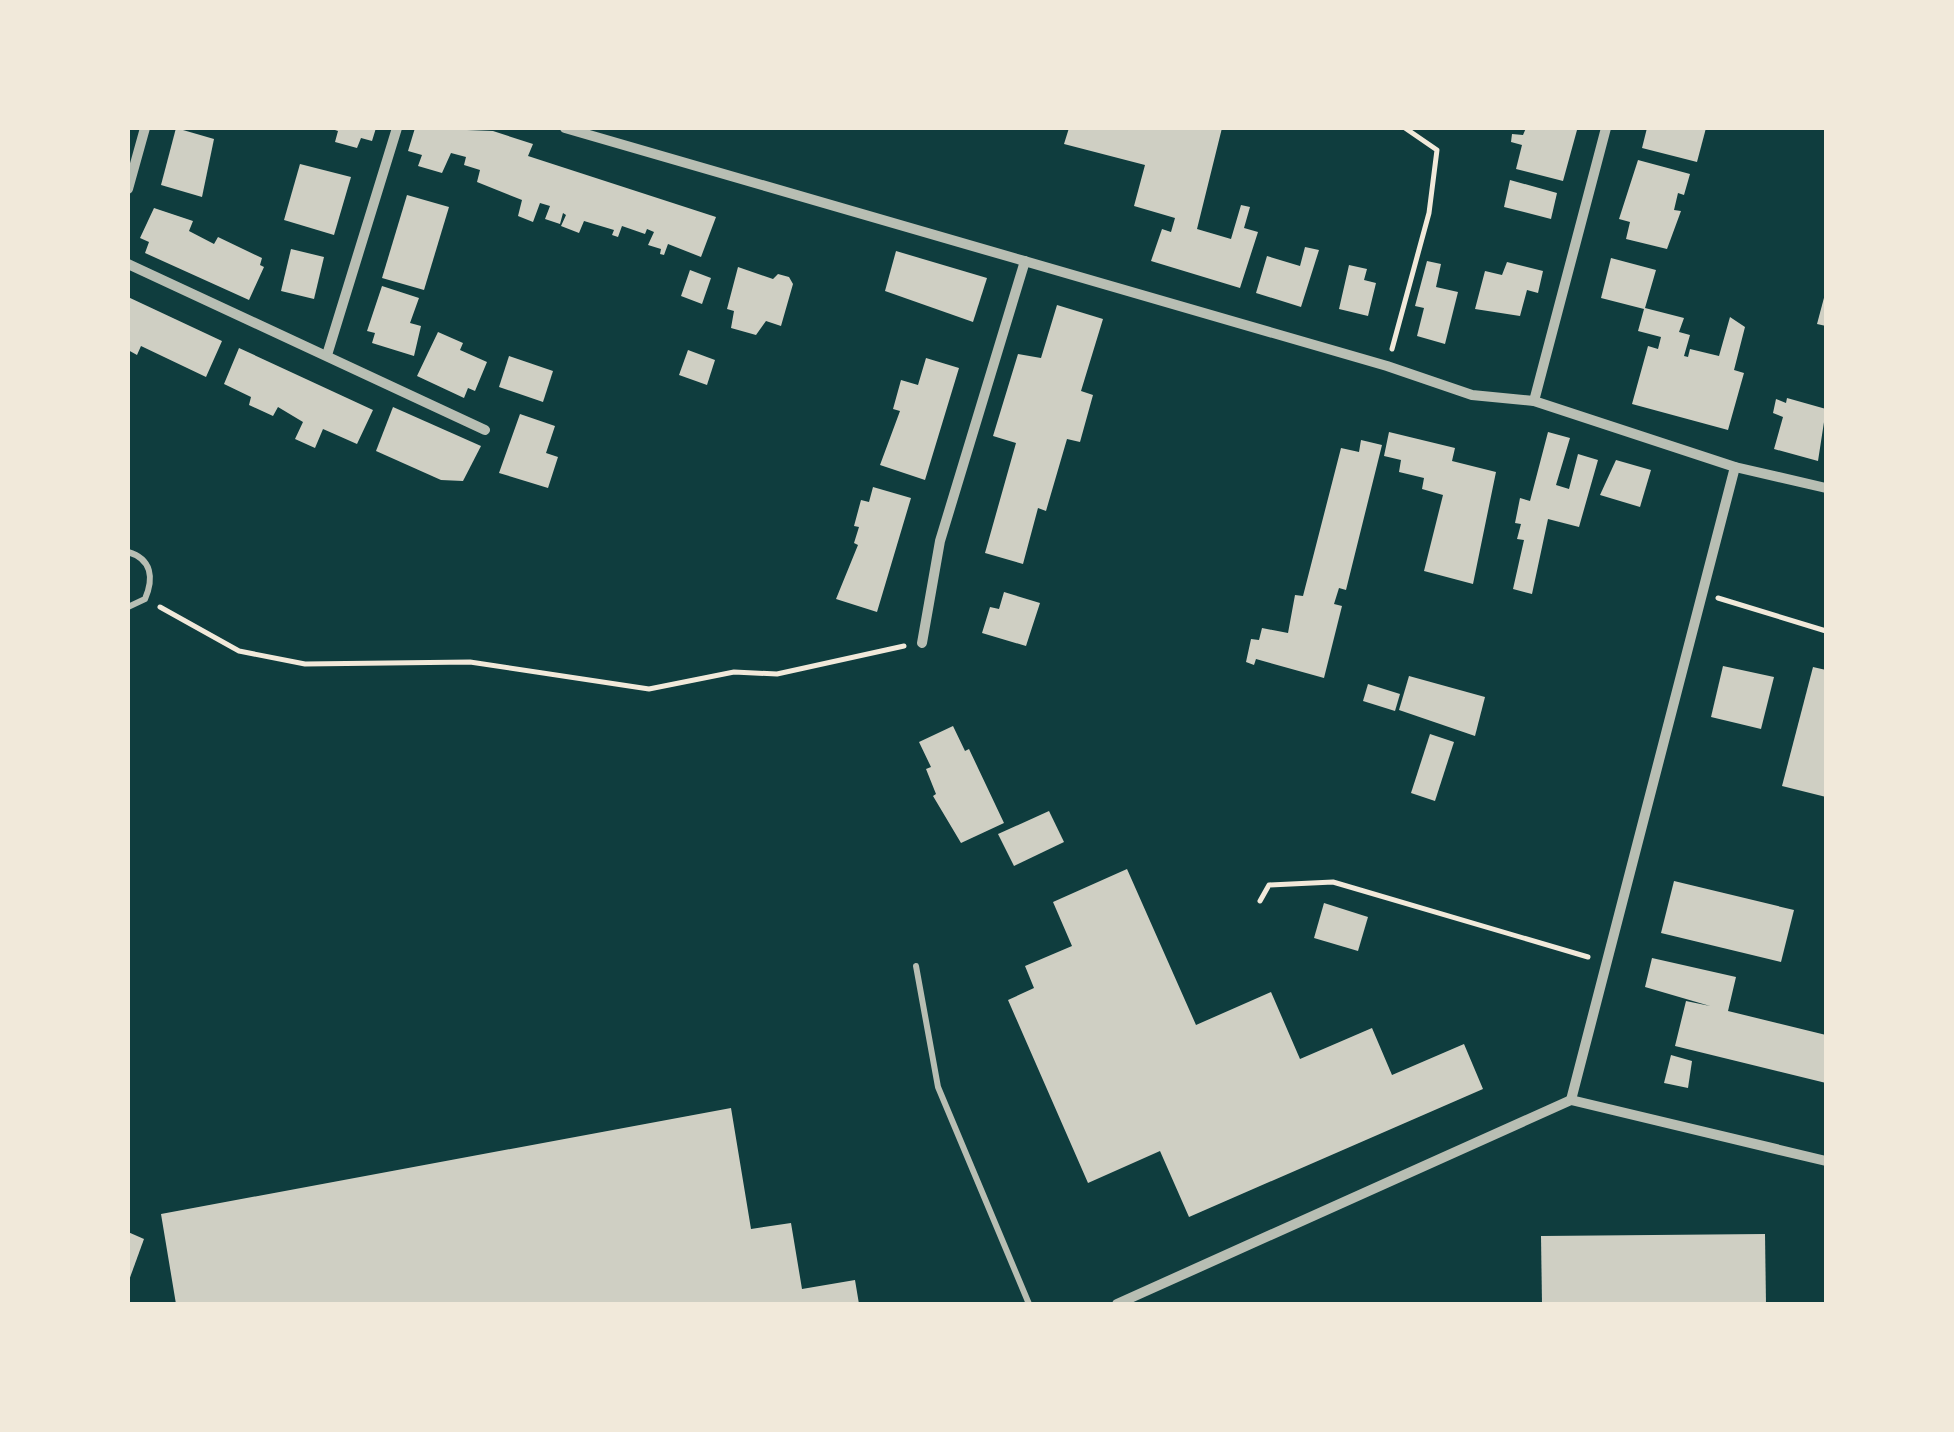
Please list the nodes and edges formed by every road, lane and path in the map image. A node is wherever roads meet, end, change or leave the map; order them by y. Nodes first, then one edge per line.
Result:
1 (145, 128) edge
2 (397, 128) edge
3 (565, 128) edge
4 (1405, 128) edge
5 (1606, 128) edge
6 (128, 190) edge
7 (1025, 261) junction
8 (128, 264) edge
9 (326, 355) junction
10 (1387, 366) junction
11 (1534, 401) junction
12 (485, 430) dead end
13 (1735, 467) junction
14 (1826, 488) edge
15 (128, 552) edge
16 (1701, 592) junction
17 (145, 599) junction
18 (128, 607) edge
19 (1826, 631) edge
20 (922, 642) joint
21 (1260, 900) dead end
22 (1606, 962) junction
23 (916, 966) dead end
24 (1571, 1100) junction
25 (1826, 1161) edge
26 (1029, 1304) edge
27 (1117, 1304) edge

1 - 6 street
2 - 9 street
3 - 7 street
4 - 10 path
5 - 11 street
7 - 10 street
7 - 20 street
8 - 9 street
9 - 12 street
10 - 11 street
11 - 13 street
13 - 14 street
13 - 16 street
15 - 17 lane
16 - 19 path
16 - 22 street
17 - 18 lane
17 - 20 path
21 - 22 path
22 - 24 street
23 - 26 lane
24 - 25 street
24 - 27 street

